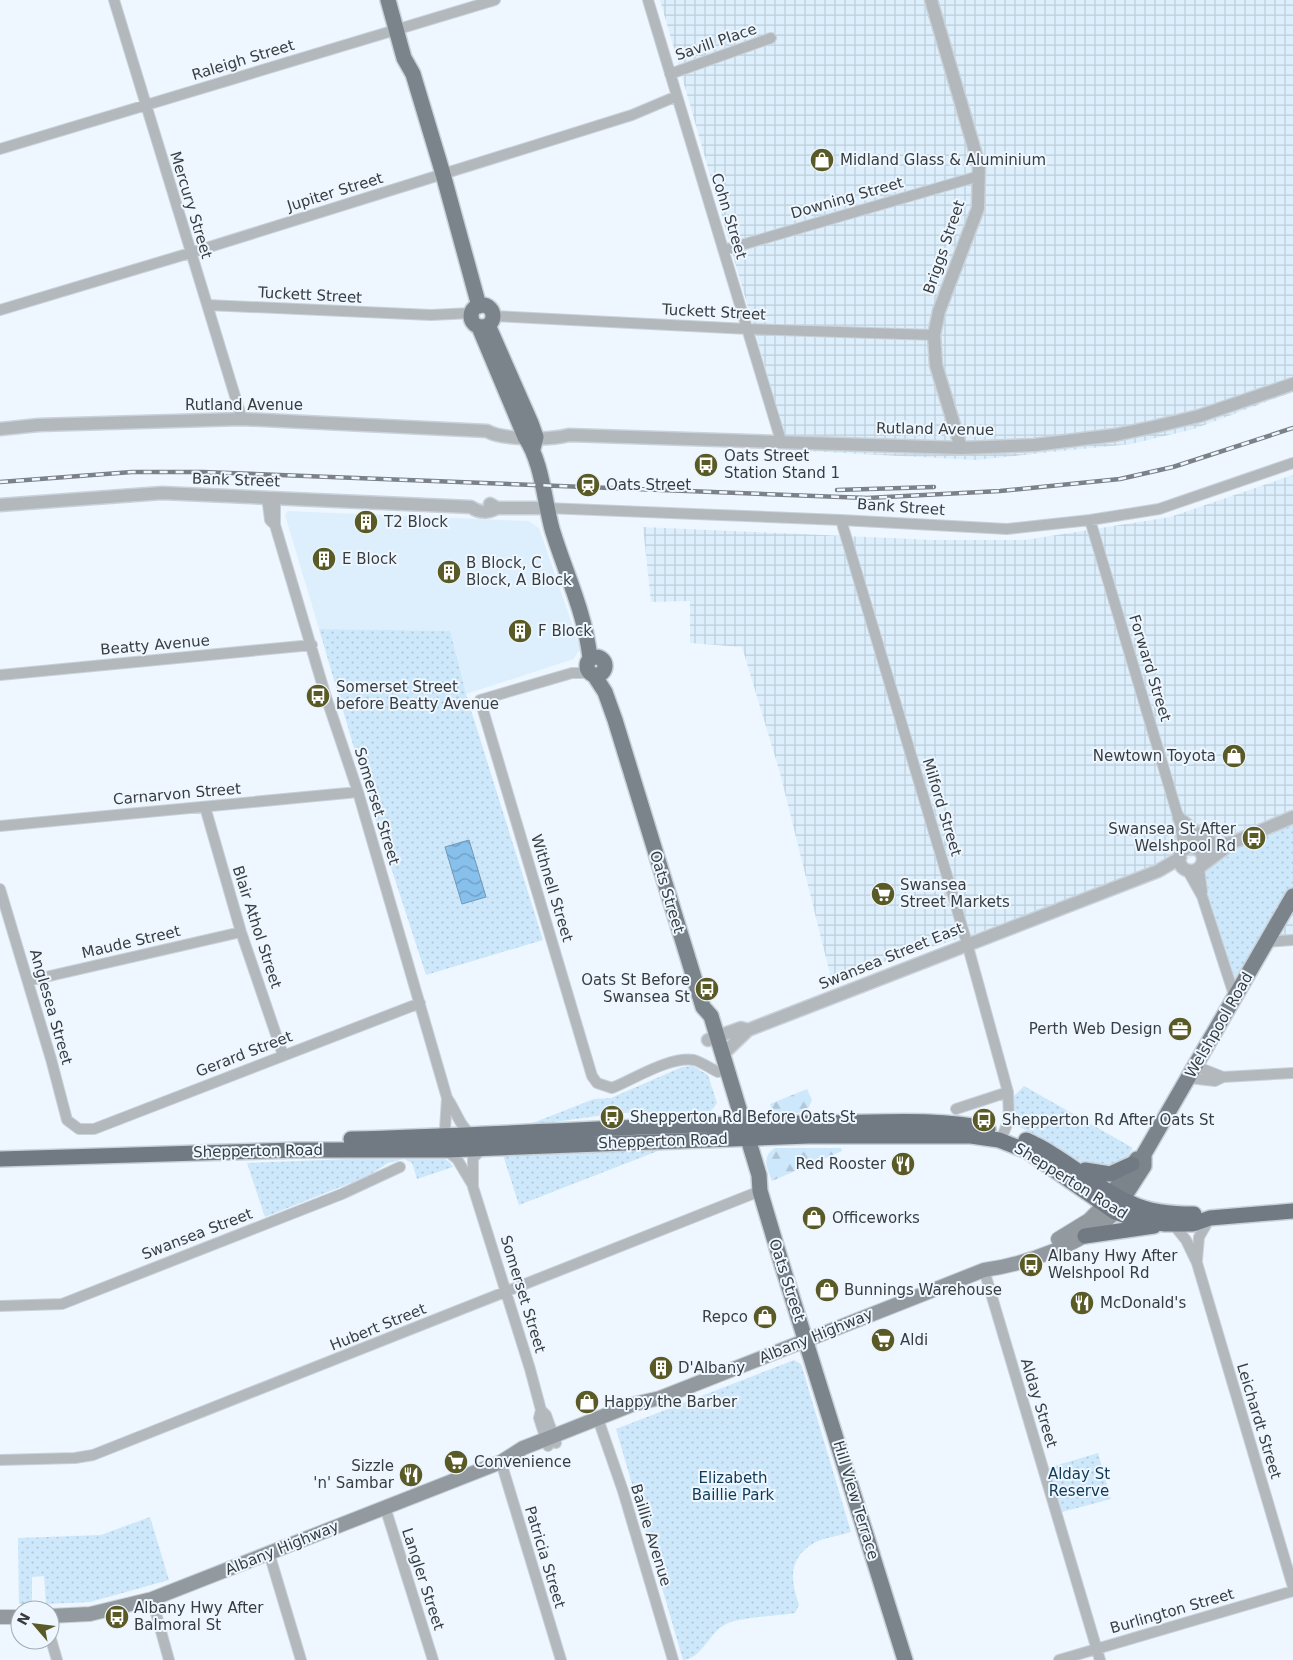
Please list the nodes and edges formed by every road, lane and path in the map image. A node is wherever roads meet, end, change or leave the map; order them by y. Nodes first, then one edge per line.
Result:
1 (114, 0) edge
2 (388, 0) edge
3 (393, 0) edge
4 (495, 0) edge
5 (648, 0) edge
6 (931, 0) edge
7 (399, 29) junction
8 (771, 38) dead end
9 (670, 74) junction
10 (677, 96) junction
11 (146, 105) junction
12 (0, 149) edge
13 (443, 174) junction
14 (979, 176) junction
15 (724, 250) junction
16 (190, 253) junction
17 (207, 305) junction
18 (0, 310) edge
19 (482, 317) junction
20 (748, 329) junction
21 (934, 335) junction
22 (1293, 384) edge
23 (242, 419) junction
24 (0, 429) edge
25 (530, 436) junction
26 (781, 441) junction
27 (961, 448) junction
28 (1293, 463) edge
29 (271, 498) junction
30 (0, 506) edge
31 (546, 508) junction
32 (841, 520) junction
33 (1090, 520) junction
34 (312, 645) junction
35 (594, 666) junction
36 (0, 675) edge
37 (358, 792) junction
38 (205, 807) junction
39 (1293, 817) edge
40 (1180, 820) junction
41 (0, 826) edge
42 (1234, 842) junction
43 (1217, 845) junction
44 (1191, 860) junction
45 (0, 889) edge
46 (1293, 896) edge
47 (241, 932) junction
48 (1293, 940) edge
49 (1267, 942) junction
50 (967, 943) junction
51 (28, 982) junction
52 (1234, 995) junction
53 (420, 1003) junction
54 (748, 1030) junction
55 (712, 1039) junction
56 (722, 1054) junction
57 (283, 1055) junction
58 (718, 1072) junction
59 (1192, 1072) junction
60 (1293, 1073) edge
61 (1008, 1092) junction
62 (447, 1098) junction
63 (956, 1109) dead end
64 (78, 1129) joint
65 (740, 1131) junction
66 (1004, 1132) junction
67 (473, 1136) junction
68 (442, 1143) junction
69 (483, 1148) junction
70 (0, 1150) edge
71 (1144, 1154) junction
72 (0, 1159) edge
73 (1067, 1163) junction
74 (1132, 1164) junction
75 (400, 1168) dead end
76 (473, 1186) junction
77 (760, 1191) junction
78 (1114, 1202) junction
79 (1293, 1211) edge
80 (1210, 1218) junction
81 (1169, 1224) junction
82 (1085, 1236) junction
83 (1197, 1263) junction
84 (984, 1270) junction
85 (507, 1292) junction
86 (0, 1306) edge
87 (807, 1340) junction
88 (599, 1422) junction
89 (551, 1441) junction
90 (0, 1460) edge
91 (505, 1460) junction
92 (385, 1507) junction
93 (269, 1553) junction
94 (1293, 1589) edge
95 (152, 1599) junction
96 (60, 1616) edge
97 (1096, 1649) junction
98 (169, 1660) edge
99 (301, 1660) edge
100 (433, 1660) edge
101 (560, 1660) edge
102 (673, 1660) edge
103 (905, 1660) edge
104 (1059, 1660) edge
105 (1100, 1660) edge

1 - 11 street, Mercury Street
2 - 7 main road, Oats Street
3 - 7 main road, Oats Street
4 - 7 street, Raleigh Street
5 - 9 street, Cohn Street
6 - 14 street, Briggs Street
7 - 11 street, Raleigh Street
7 - 13 main road, Oats Street
8 - 9 street, Savill Place
9 - 10 street, Cohn Street
10 - 13 street, Jupiter Street
10 - 15 street, Cohn Street
11 - 12 street, Raleigh Street
11 - 16 street, Mercury Street
13 - 16 street, Jupiter Street
13 - 19 main road, Oats Street
14 - 15 street, Downing Street
14 - 21 street, Briggs Street
15 - 20 street, Cohn Street
16 - 17 street, Mercury Street
16 - 18 street, Jupiter Street
17 - 19 street, Tuckett Street
17 - 23 street, Mercury Street
19 - 20 street, Tuckett Street
19 - 25 main road, Oats Street
20 - 21 street, Tuckett Street
20 - 26 street, Cohn Street
21 - 27 street, Briggs Street
22 - 27 street, Rutland Avenue
23 - 24 street, Rutland Avenue
23 - 25 street, Rutland Avenue
25 - 26 street, Rutland Avenue
25 - 31 main road, Oats Street
26 - 27 street, Rutland Avenue
28 - 33 street, Bank Street
29 - 30 street, Bank Street
29 - 31 street, Bank Street
29 - 34 street, Somerset Street
31 - 32 street, Bank Street
31 - 35 main road, Oats Street
32 - 33 street, Bank Street
32 - 50 street, Milford Street
33 - 40 street, Forward Street
34 - 36 street, Beatty Avenue
34 - 37 street, Somerset Street
35 - 55 main road, Oats Street
35 - 58 street, Withnell Street
37 - 38 street, Carnarvon Street
37 - 53 street, Somerset Street
38 - 41 street, Carnarvon Street
38 - 47 street, Blair Athol Street
39 - 42 street, Swansea Street East
40 - 43 street
40 - 44 street, Forward Street
42 - 43 street, Swansea Street East
42 - 44 street, Swansea Street East
43 - 44 street, Swansea Street East
44 - 50 street, Swansea Street East
44 - 52 street
45 - 51 street, Anglesea Street
46 - 49 main road, Welshpool Road
47 - 51 street, Maude Street
47 - 57 street, Blair Athol Street
48 - 49 street
49 - 52 main road, Welshpool Road
50 - 54 street, Swansea Street East
50 - 61 street, Milford Street
51 - 64 street, Anglesea Street
52 - 59 main road, Welshpool Road
53 - 57 street, Gerard Street
53 - 62 street, Somerset Street
54 - 55 street, Swansea Street East
54 - 56 street, Swansea Street East
55 - 56 main road, Oats Street
55 - 58 main road, Oats Street
56 - 65 main road, Oats Street
57 - 64 street, Gerard Street
58 - 65 main road, Oats Street
59 - 60 street
59 - 71 main road, Welshpool Road
61 - 63 street
61 - 66 street, Milford Street
62 - 67 street, Somerset Street
62 - 68 street, Somerset Street
65 - 66 highway, Shepperton Road
65 - 67 highway, Shepperton Road
65 - 69 highway, Shepperton Road
65 - 77 main road, Oats Street
65 - 78 highway, Shepperton Road
66 - 73 highway, Shepperton Road
67 - 68 highway, Shepperton Road
68 - 69 highway, Shepperton Road
68 - 70 highway, Shepperton Road
68 - 72 highway, Shepperton Road
68 - 76 street, Somerset Street
69 - 76 street, Somerset Street
71 - 74 main road, Welshpool Road
71 - 78 main road, Welshpool Road
73 - 74 highway
73 - 78 highway, Shepperton Road
74 - 78 main road, Welshpool Road
75 - 86 street, Swansea Street
76 - 85 street, Somerset Street
77 - 85 street, Hubert Street
77 - 87 main road, Oats Street
78 - 80 highway, Shepperton Road
78 - 81 highway, Shepperton Road
78 - 82 main road, Albany Highway
78 - 84 main road, Albany Highway
79 - 80 highway
80 - 81 highway, Shepperton Road
80 - 83 street, Leichardt Street
81 - 82 highway
81 - 83 street, Leichardt Street
82 - 84 main road, Albany Highway
83 - 94 street, Leichardt Street
84 - 87 main road, Albany Highway
84 - 97 street, Alday Street
85 - 89 street, Somerset Street
85 - 90 street, Hubert Street
87 - 88 main road, Albany Highway
87 - 103 main road, Hill View Terrace
88 - 89 main road, Albany Highway
88 - 102 street, Baillie Avenue
89 - 91 main road, Albany Highway
91 - 92 main road, Albany Highway
91 - 101 street, Patricia Street
92 - 93 main road, Albany Highway
92 - 100 street, Langler Street
93 - 95 main road, Albany Highway
93 - 99 street
94 - 97 street, Burlington Street
95 - 96 main road, Albany Highway
95 - 98 street
97 - 104 street, Burlington Street
97 - 105 street, Alday Street

